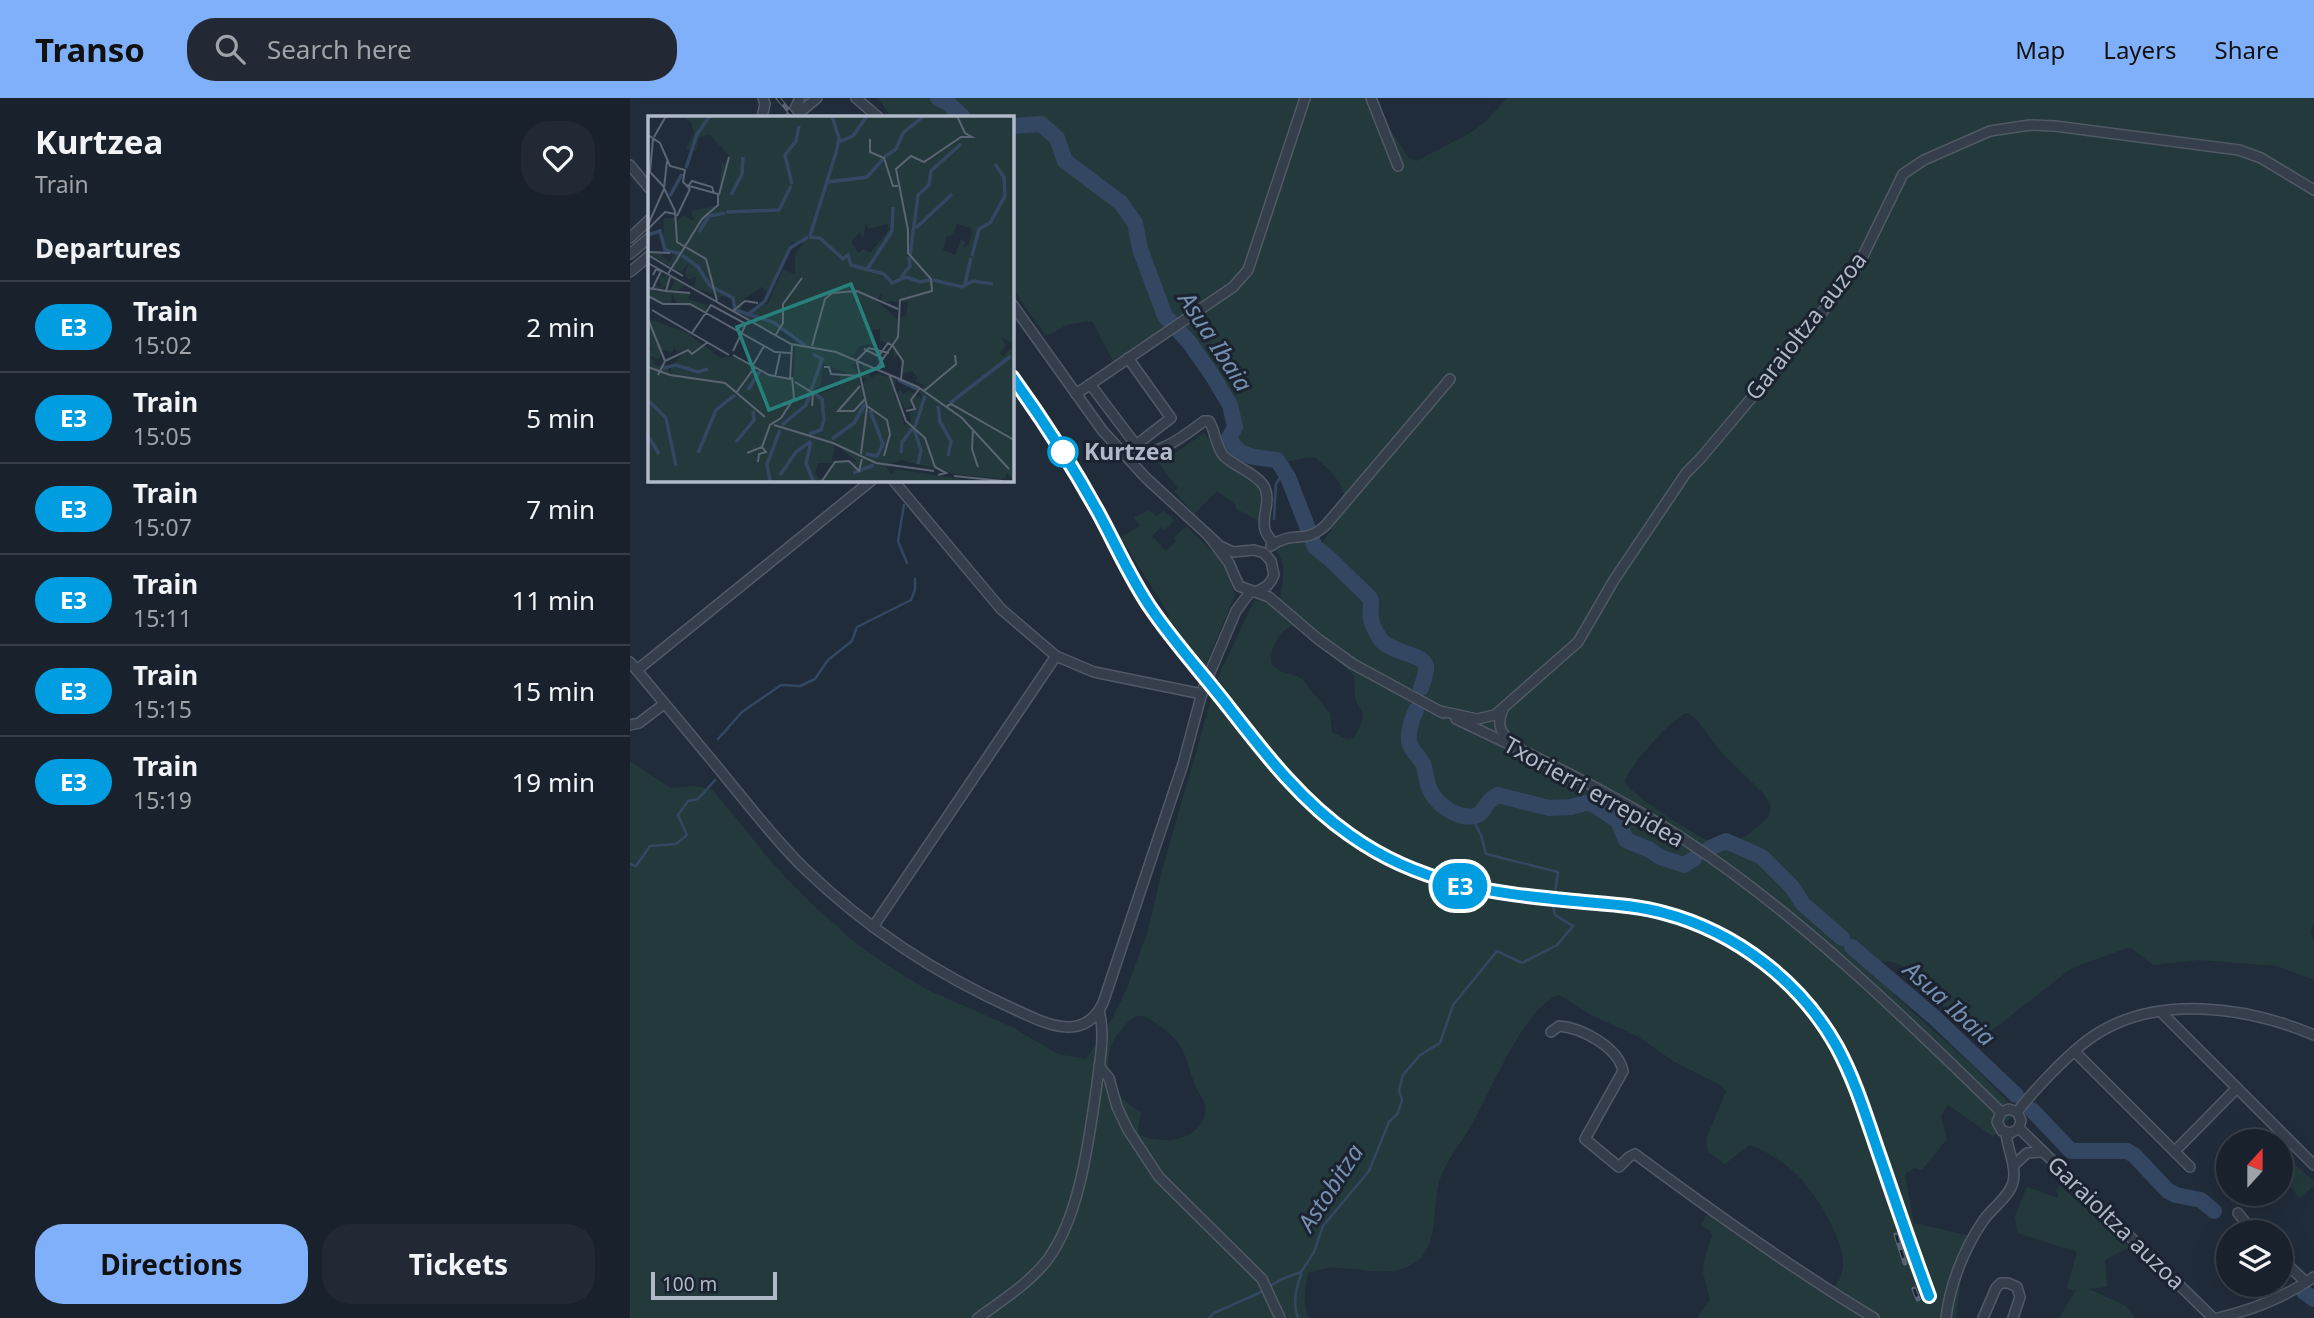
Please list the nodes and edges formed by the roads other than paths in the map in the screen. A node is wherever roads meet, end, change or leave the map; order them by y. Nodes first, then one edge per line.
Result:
1 (763, 98) edge
2 (800, 98) edge
3 (817, 98) edge
4 (856, 98) edge
5 (866, 98) edge
6 (1306, 98) edge
7 (1371, 98) edge
8 (762, 116) edge
9 (792, 116) edge
10 (793, 116) edge
11 (878, 116) edge
12 (878, 116) edge
13 (630, 165) edge
14 (1398, 166) dead end
15 (648, 187) edge
16 (2314, 190) edge
17 (648, 221) edge
18 (630, 237) edge
19 (648, 239) edge
20 (630, 254) edge
21 (648, 257) edge
22 (630, 272) edge
23 (1013, 305) edge
24 (1128, 358) junction
25 (1450, 379) dead end
26 (1090, 384) junction
27 (1076, 394) junction
28 (1136, 445) junction
29 (871, 481) edge
30 (894, 481) edge
31 (1208, 535) junction
32 (1274, 544) junction
33 (1247, 551) junction
34 (1264, 553) junction
35 (1232, 570) junction
36 (1272, 581) junction
37 (1239, 586) junction
38 (1253, 592) junction
39 (1236, 611) junction
40 (1291, 615) junction
41 (1056, 656) junction
42 (630, 662) edge
43 (637, 670) junction
44 (1202, 694) junction
45 (664, 704) junction
46 (1440, 711) junction
47 (1495, 719) junction
48 (630, 725) edge
49 (1485, 733) junction
50 (1525, 752) junction
51 (873, 927) junction
52 (2179, 1010) junction
53 (1099, 1011) junction
54 (2161, 1012) junction
55 (2175, 1026) junction
56 (1551, 1032) dead end
57 (2314, 1035) edge
58 (2075, 1052) junction
59 (1099, 1066) junction
60 (2237, 1088) junction
61 (2001, 1112) junction
62 (2017, 1112) junction
63 (2019, 1128) junction
64 (2006, 1133) junction
65 (2175, 1151) junction
66 (2042, 1152) junction
67 (2013, 1166) junction
68 (2314, 1166) edge
69 (2190, 1167) dead end
70 (2238, 1213) dead end
71 (2244, 1220) edge
72 (2293, 1267) edge
73 (2310, 1279) edge
74 (978, 1318) edge
75 (1280, 1318) edge
76 (1874, 1318) edge
77 (1946, 1318) edge
78 (1983, 1318) edge
79 (2013, 1318) edge
80 (2213, 1318) edge
81 (2218, 1318) edge

1 - 8 street
2 - 9 street
3 - 10 street
4 - 11 street
5 - 12 street
6 - 24 street
7 - 14 street
13 - 15 street
16 - 47 street, Garaioltza auzoa
17 - 18 street
19 - 20 street
21 - 22 street
23 - 27 street
24 - 26 street
24 - 28 street
25 - 32 street
26 - 27 street
26 - 28 street
27 - 31 street
28 - 32 street
29 - 43 street
30 - 41 street
31 - 33 street
31 - 35 street
32 - 34 street
33 - 34 street
33 - 35 street
34 - 36 street, Txorierri errepidea
35 - 37 street
36 - 38 street
36 - 40 street, Txorierri errepidea
37 - 38 street, Txorierri errepidea
37 - 39 street
38 - 39 street
38 - 40 street, Txorierri errepidea
39 - 44 street
40 - 46 street, Txorierri errepidea
41 - 44 street
41 - 51 street
42 - 43 street
43 - 45 street
44 - 53 street
45 - 48 street
45 - 51 street
46 - 47 street
46 - 49 street, Txorierri errepidea
47 - 49 street
47 - 50 street
49 - 50 street, Txorierri errepidea
50 - 61 street, Txorierri errepidea
51 - 53 street
52 - 54 street
52 - 55 street
52 - 57 street
53 - 59 street
54 - 55 street
54 - 58 street
55 - 60 street
56 - 76 street
58 - 62 street
58 - 65 street
59 - 74 street
59 - 75 street
60 - 65 street
60 - 68 street
61 - 62 street
61 - 64 street
62 - 63 street
63 - 64 street
63 - 66 street, Garaioltza auzoa
64 - 67 street
65 - 69 street
66 - 67 street
66 - 80 street, Garaioltza auzoa
67 - 77 street
70 - 71 street
72 - 73 street
73 - 81 street
78 - 79 street

